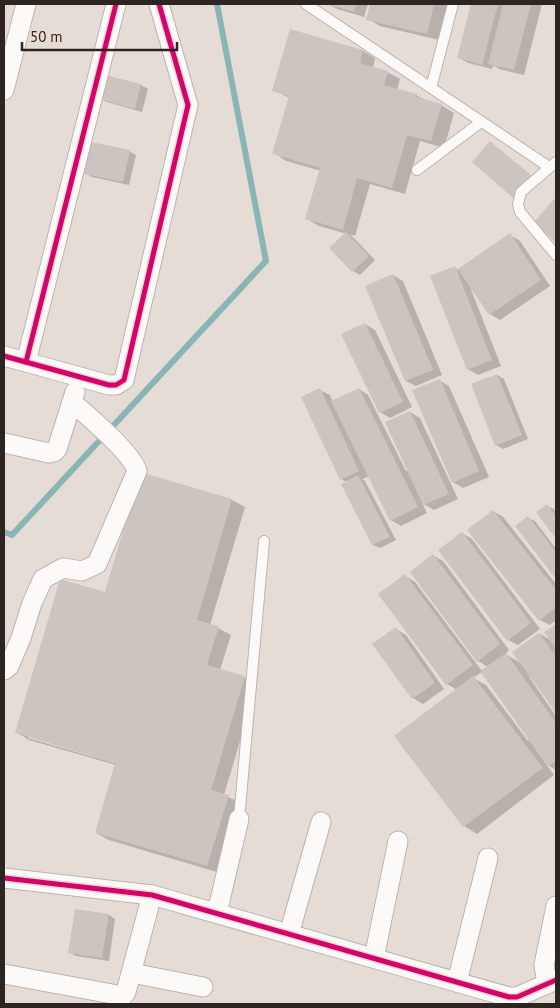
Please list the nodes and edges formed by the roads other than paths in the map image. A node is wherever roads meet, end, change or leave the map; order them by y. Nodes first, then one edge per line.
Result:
1 (26, 4) edge
2 (116, 4) edge
3 (160, 4) edge
4 (306, 4) edge
5 (453, 4) edge
6 (432, 88) junction
7 (4, 90) edge
8 (481, 122) junction
9 (553, 165) edge
10 (417, 170) dead end
11 (556, 255) edge
12 (4, 356) edge
13 (26, 362) junction
14 (80, 377) junction
15 (72, 402) junction
16 (4, 443) edge
17 (264, 541) dead end
18 (4, 670) edge
19 (239, 819) joint
20 (321, 822) dead end
21 (398, 841) dead end
22 (488, 858) dead end
23 (4, 878) edge
24 (152, 895) junction
25 (556, 906) edge
26 (217, 913) junction
27 (289, 934) junction
28 (374, 958) junction
29 (132, 973) junction
30 (4, 974) edge
31 (457, 982) junction
32 (552, 982) edge
33 (203, 987) dead end

1 - 7 street
2 - 13 street
3 - 14 street
4 - 6 lane
5 - 6 lane
6 - 8 lane
8 - 9 lane
8 - 10 lane
9 - 11 lane
12 - 13 street
13 - 14 street
14 - 15 street
15 - 16 street
15 - 18 street
17 - 19 lane
19 - 26 street
20 - 27 street
21 - 28 street
22 - 31 street
23 - 24 street
24 - 26 street
24 - 29 street
25 - 32 street
26 - 27 street
27 - 28 street
28 - 31 street
29 - 30 street
29 - 33 street
31 - 32 street

